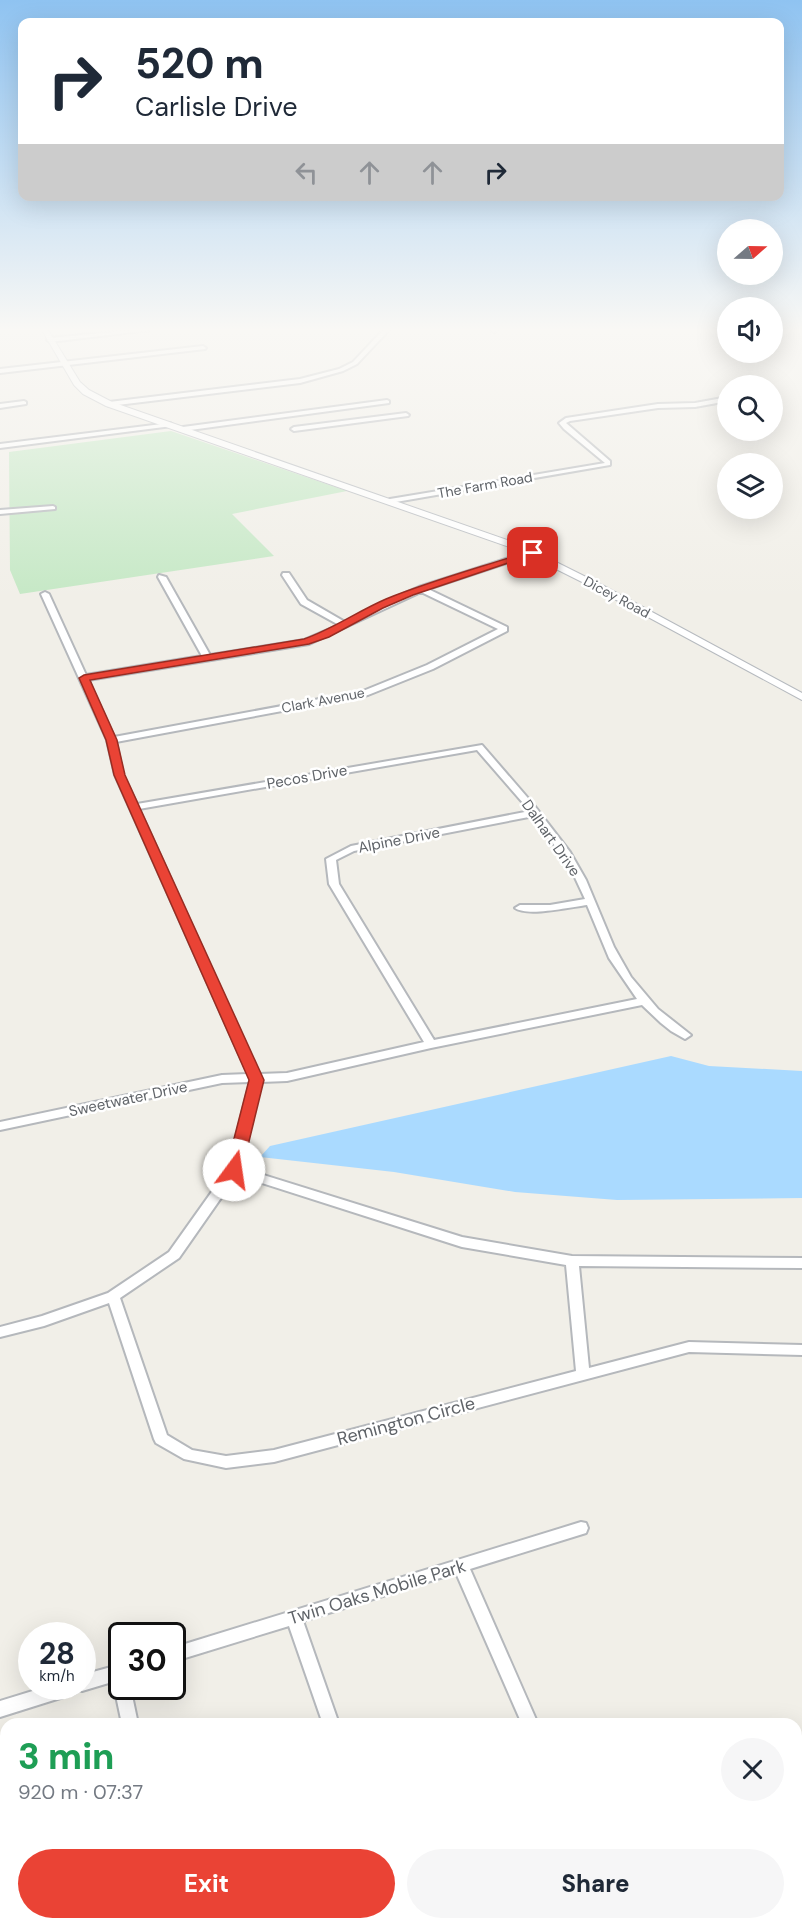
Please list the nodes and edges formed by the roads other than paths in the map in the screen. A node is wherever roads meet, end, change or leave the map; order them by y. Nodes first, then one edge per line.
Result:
1 (156, 420) edge
2 (251, 420) edge
3 (310, 420) edge
4 (362, 420) edge
5 (566, 420) edge
6 (170, 425) junction
7 (316, 426) junction
8 (183, 429) junction
9 (294, 429) dead end
10 (0, 446) edge
11 (390, 501) junction
12 (53, 508) dead end
13 (0, 512) edge
14 (533, 553) junction
15 (286, 575) dead end
16 (162, 577) dead end
17 (422, 589) junction
18 (45, 594) dead end
19 (344, 625) junction
20 (208, 659) junction
21 (84, 678) junction
22 (802, 697) edge
23 (111, 740) junction
24 (478, 747) joint
25 (135, 807) junction
26 (536, 813) junction
27 (590, 901) junction
28 (520, 908) dead end
29 (645, 1000) junction
30 (685, 1035) dead end
31 (431, 1044) junction
32 (256, 1080) junction
33 (0, 1126) edge
34 (234, 1170) junction
35 (572, 1261) junction
36 (802, 1263) edge
37 (113, 1296) junction
38 (0, 1332) edge
39 (802, 1350) edge
40 (583, 1374) junction
41 (581, 1528) dead end
42 (461, 1567) junction
43 (294, 1618) junction
44 (186, 1651) edge
45 (29, 1700) edge
46 (125, 1700) edge
47 (0, 1709) edge
48 (129, 1718) edge
49 (329, 1718) edge
50 (527, 1718) edge

1 - 6 street, Dicey Road
2 - 8 street
3 - 7 street
4 - 7 street
5 - 11 street, The Farm Road
6 - 8 street, Dicey Road
6 - 10 street
7 - 9 street
8 - 11 street, Dicey Road
11 - 14 street, Dicey Road
12 - 13 street
14 - 17 street
14 - 22 street, Dicey Road
15 - 19 street
16 - 20 street
17 - 19 street
17 - 23 street, Clark Avenue
18 - 21 street
19 - 20 street
20 - 21 street
21 - 23 street
23 - 25 street
24 - 25 street, Pecos Drive
24 - 26 street, Dalhart Drive
25 - 32 street
26 - 27 street, Dalhart Drive
26 - 31 street, Alpine Drive
27 - 28 street
27 - 29 street, Dalhart Drive
29 - 30 street, Dalhart Drive
29 - 31 street
31 - 32 street
32 - 33 street, Sweetwater Drive
32 - 34 street
34 - 35 street
34 - 37 street
35 - 36 street
35 - 40 street
37 - 38 street
37 - 40 street, Remington Circle
39 - 40 street, Remington Circle
41 - 42 street, Twin Oaks Mobile Park
42 - 43 street, Twin Oaks Mobile Park
42 - 50 street
43 - 44 street, Twin Oaks Mobile Park
43 - 49 street
45 - 47 street
46 - 48 street

